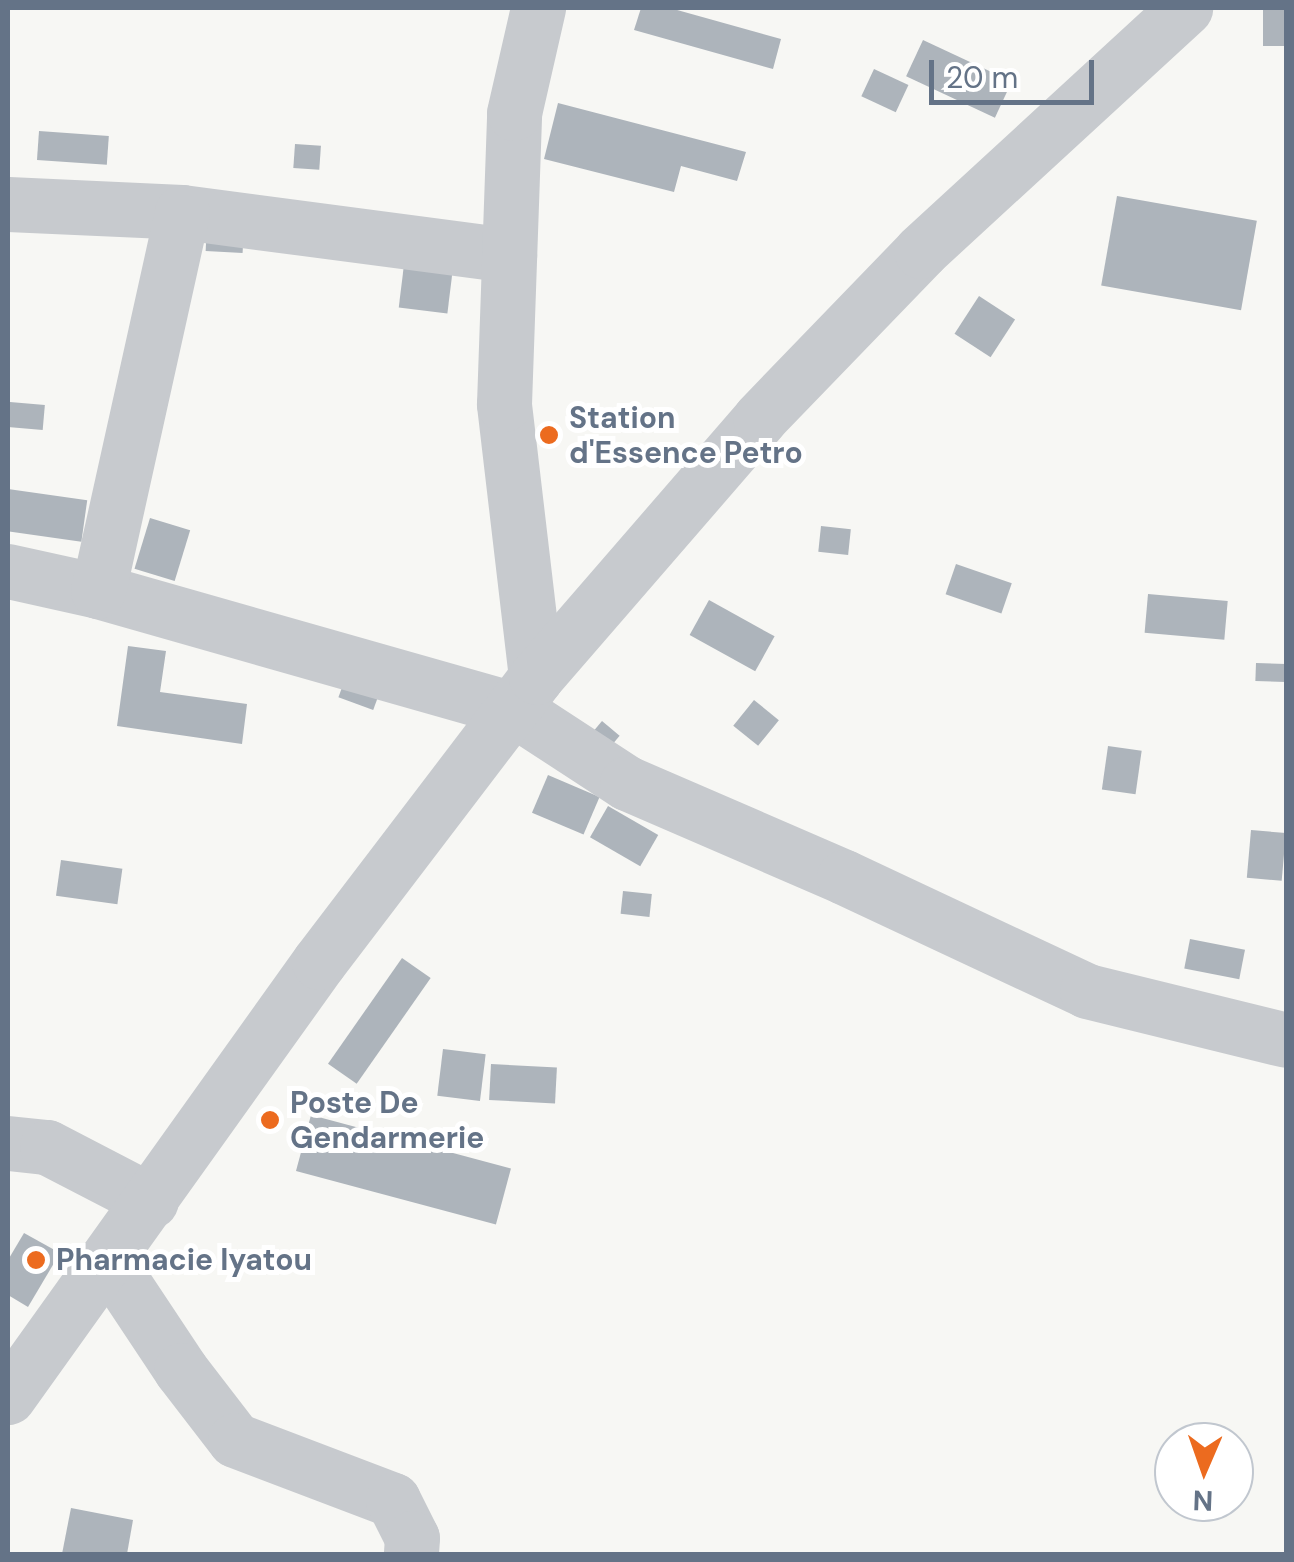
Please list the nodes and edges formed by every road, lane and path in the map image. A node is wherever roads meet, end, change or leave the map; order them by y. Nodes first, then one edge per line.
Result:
1 (538, 8) edge
2 (1185, 8) edge
3 (8, 204) edge
4 (182, 212) junction
5 (509, 256) junction
6 (8, 571) edge
7 (98, 591) junction
8 (525, 694) junction
9 (1286, 1040) edge
10 (8, 1144) edge
11 (151, 1202) junction
12 (108, 1260) junction
13 (8, 1397) edge
14 (411, 1554) edge

1 - 5 street
2 - 8 street
3 - 4 street
4 - 5 street
4 - 7 street
5 - 8 street
6 - 7 street
7 - 8 street
8 - 9 street
8 - 11 street
10 - 11 street
11 - 12 street
12 - 13 street
12 - 14 street

